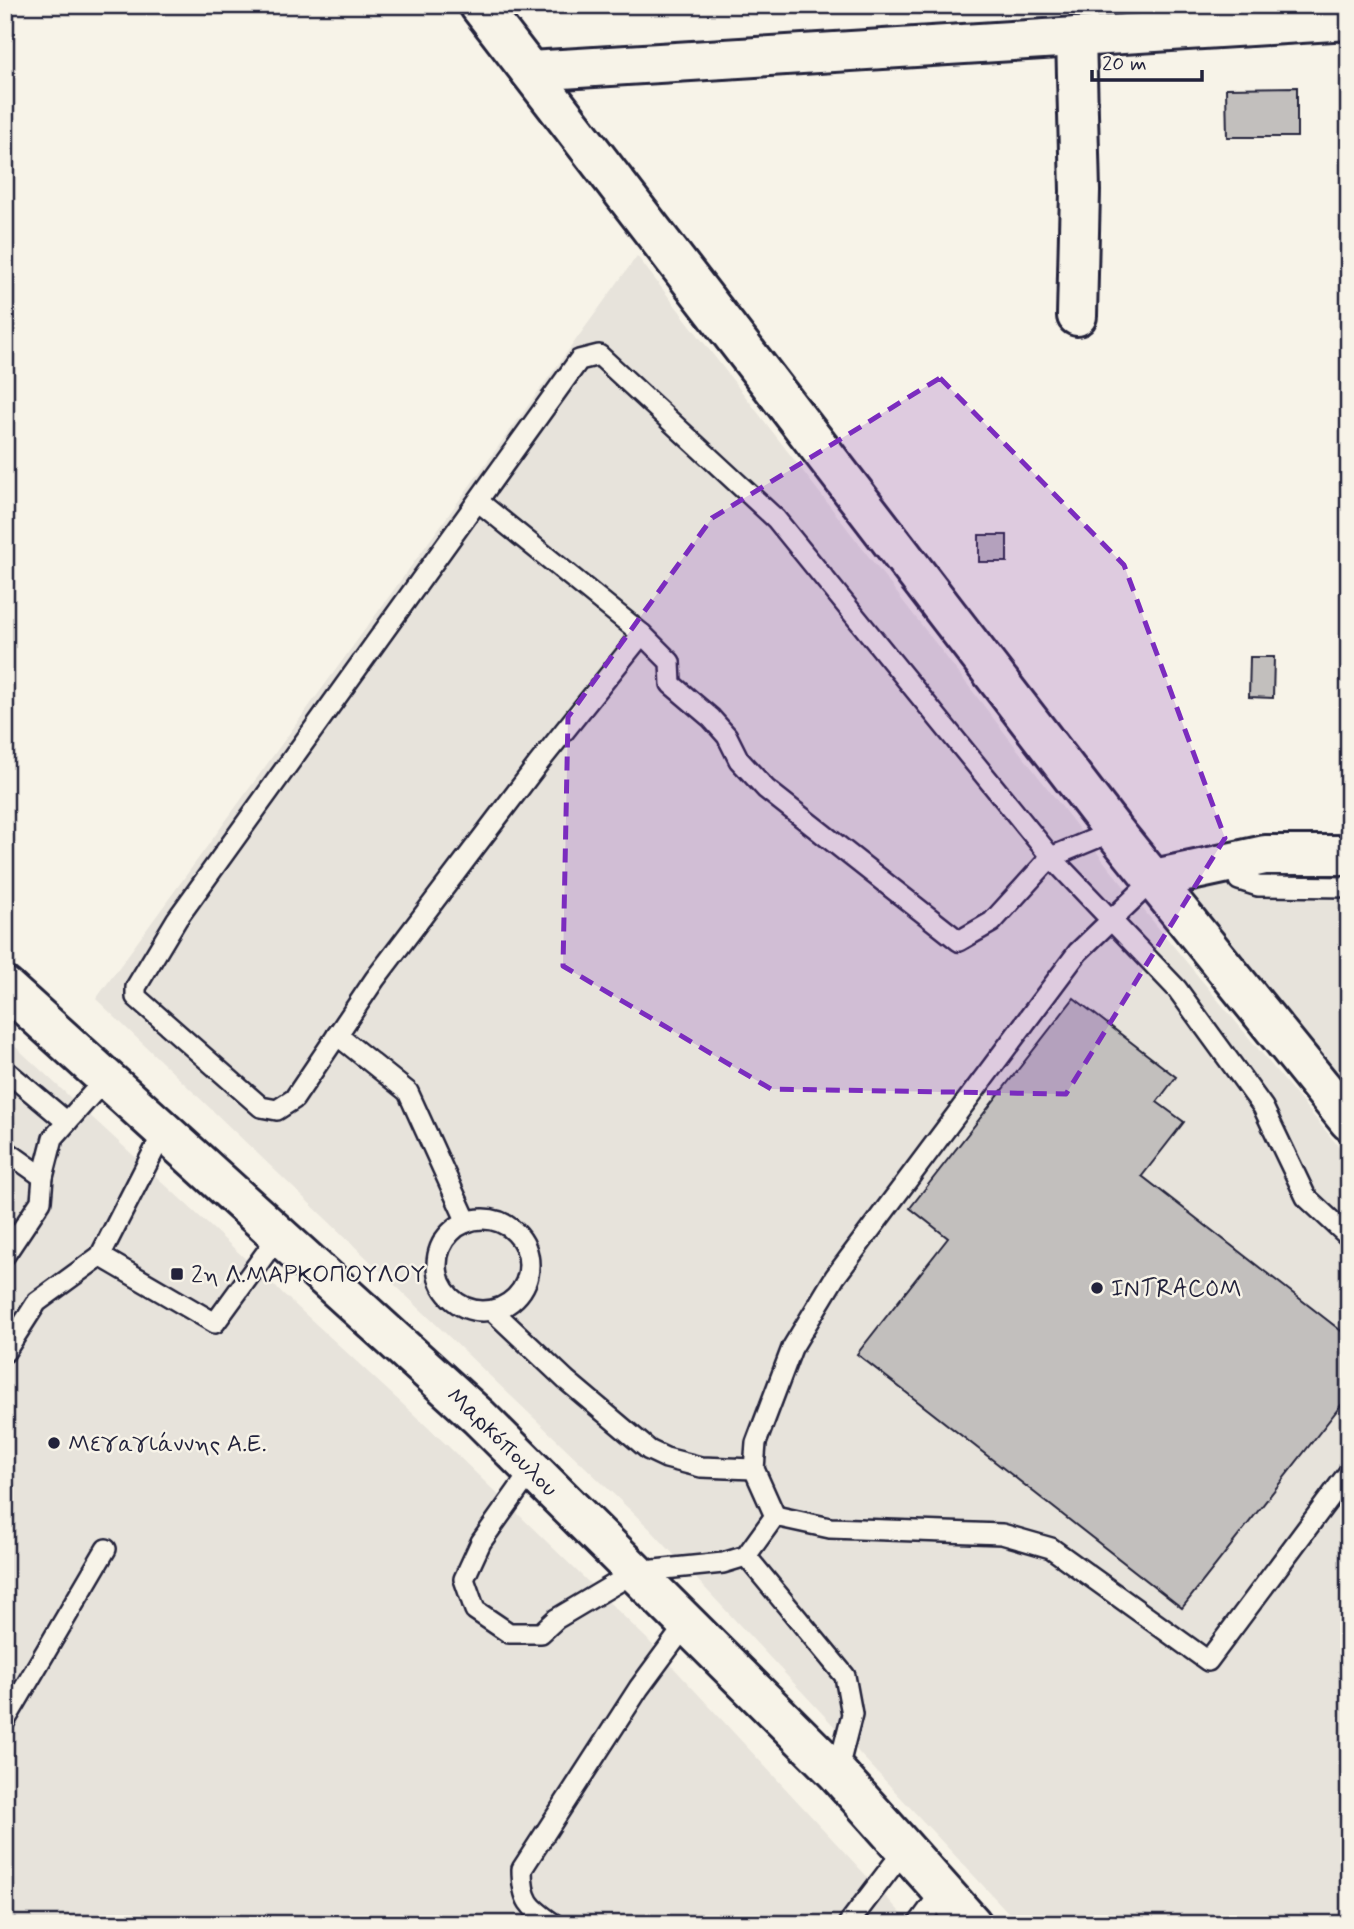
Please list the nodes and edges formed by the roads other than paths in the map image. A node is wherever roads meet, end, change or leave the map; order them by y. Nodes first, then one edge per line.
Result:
1 (479, 5) edge
2 (1349, 20) edge
3 (1076, 37) junction
4 (530, 71) junction
5 (1077, 316) dead end
6 (479, 502) junction
7 (642, 634) junction
8 (1114, 831) junction
9 (1349, 855) edge
10 (1051, 857) junction
11 (1234, 862) junction
12 (1154, 880) junction
13 (1349, 887) edge
14 (1109, 921) junction
15 (5, 986) edge
16 (337, 1035) junction
17 (5, 1070) edge
18 (106, 1078) junction
19 (1349, 1121) edge
20 (67, 1122) junction
21 (164, 1131) junction
22 (5, 1150) edge
23 (43, 1177) junction
24 (467, 1222) junction
25 (279, 1235) junction
26 (1349, 1237) edge
27 (5, 1255) edge
28 (100, 1256) junction
29 (493, 1311) junction
30 (5, 1352) edge
31 (754, 1469) junction
32 (532, 1470) junction
33 (1349, 1472) edge
34 (775, 1516) junction
35 (106, 1549) dead end
36 (746, 1556) junction
37 (635, 1572) junction
38 (687, 1623) junction
39 (5, 1721) edge
40 (837, 1773) junction
41 (905, 1849) junction
42 (942, 1891) junction
43 (554, 1924) edge
44 (848, 1924) edge
45 (918, 1924) edge
46 (972, 1924) edge

1 - 4 street
2 - 3 street
3 - 4 street
3 - 5 street
4 - 8 street
6 - 7 lane
6 - 10 lane
6 - 16 lane
7 - 10 lane
7 - 16 lane
8 - 10 lane
8 - 12 street
9 - 11 street
10 - 14 lane
11 - 12 street
11 - 13 lane
12 - 14 lane
12 - 19 street
14 - 26 lane
14 - 31 lane
15 - 18 street, Μαρκόπουλου
16 - 24 lane
17 - 20 lane
18 - 20 lane
18 - 21 street, Μαρκόπουλου
20 - 23 lane
21 - 25 street, Μαρκόπουλου
21 - 28 lane
22 - 23 lane
23 - 27 lane
24 - 29 lane
24 - 29 lane
25 - 28 lane
25 - 32 street, Μαρκόπουλου
28 - 30 lane
29 - 31 lane
31 - 34 lane
32 - 37 street, Μαρκόπουλου
32 - 37 lane
33 - 34 lane
34 - 36 lane
35 - 39 lane
36 - 37 lane
36 - 40 lane
37 - 38 street, Μαρκόπουλου
38 - 40 street, Μαρκόπουλου
38 - 43 lane
40 - 41 street, Μαρκόπουλου
41 - 42 street, Μαρκόπουλου
41 - 44 lane
42 - 45 lane
42 - 46 street, Μαρκόπουλου

